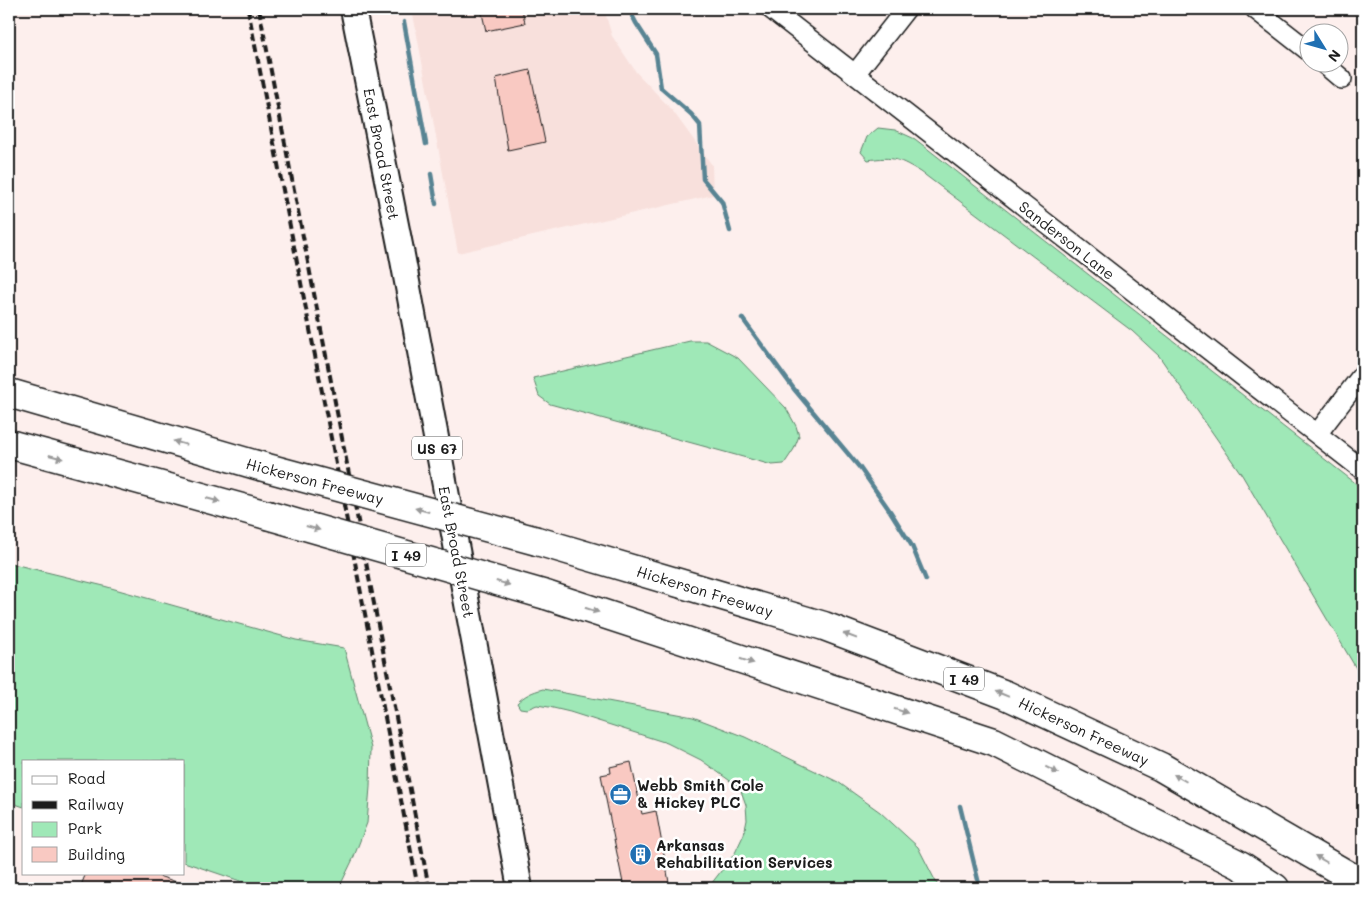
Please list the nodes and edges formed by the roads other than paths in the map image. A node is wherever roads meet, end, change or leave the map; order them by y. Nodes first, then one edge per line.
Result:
1 (353, 9) edge
2 (771, 9) edge
3 (906, 9) edge
4 (1255, 9) edge
5 (1300, 44) edge
6 (1334, 72) edge
7 (855, 74) junction
8 (1342, 79) dead end
9 (1363, 374) edge
10 (10, 393) edge
11 (1317, 434) junction
12 (9, 444) edge
13 (1363, 470) edge
14 (1363, 884) edge
15 (520, 888) edge
16 (1275, 888) edge

1 - 15 main road, East Broad Street / US 67
2 - 7 street, Sanderson Lane
3 - 7 street
4 - 5 street
6 - 8 street
7 - 11 street, Sanderson Lane
9 - 11 street
14 -> 10 highway, Hickerson Freeway / I 49, bridge
11 - 13 street, Sanderson Lane
12 -> 16 highway, I 49, bridge

